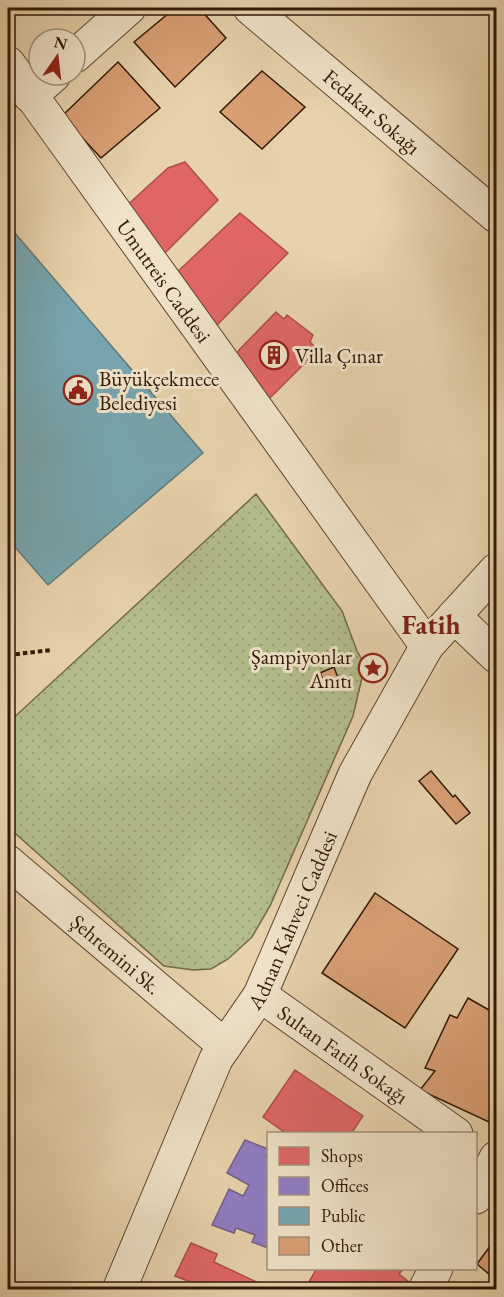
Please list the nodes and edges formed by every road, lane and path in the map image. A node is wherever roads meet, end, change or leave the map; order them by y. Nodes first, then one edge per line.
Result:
1 (129, 8) edge
2 (250, 8) edge
3 (87, 45) edge
4 (16, 80) edge
5 (496, 216) edge
6 (496, 570) edge
7 (454, 616) junction
8 (428, 646) junction
9 (52, 650) dead end
10 (8, 655) edge
11 (496, 656) edge
12 (8, 862) edge
13 (260, 995) junction
14 (225, 1046) junction
15 (453, 1132) edge
16 (491, 1157) edge
17 (477, 1194) edge
18 (435, 1270) edge
19 (119, 1290) edge
20 (425, 1290) edge

1 - 3 street
2 - 5 street, Fedakar Sokağı
4 - 8 street, Umutreis Caddesi
6 - 7 street, Adnan Kahveci Caddesi
7 - 8 street, Adnan Kahveci Caddesi
7 - 11 street
8 - 13 street, Adnan Kahveci Caddesi
9 - 10 path
12 - 14 street, Şehremini Sk.
13 - 14 street, Adnan Kahveci Caddesi
13 - 15 street, Sultan Fatih Sokağı
14 - 19 street, Adnan Kahveci Caddesi
16 - 17 street
18 - 20 street

